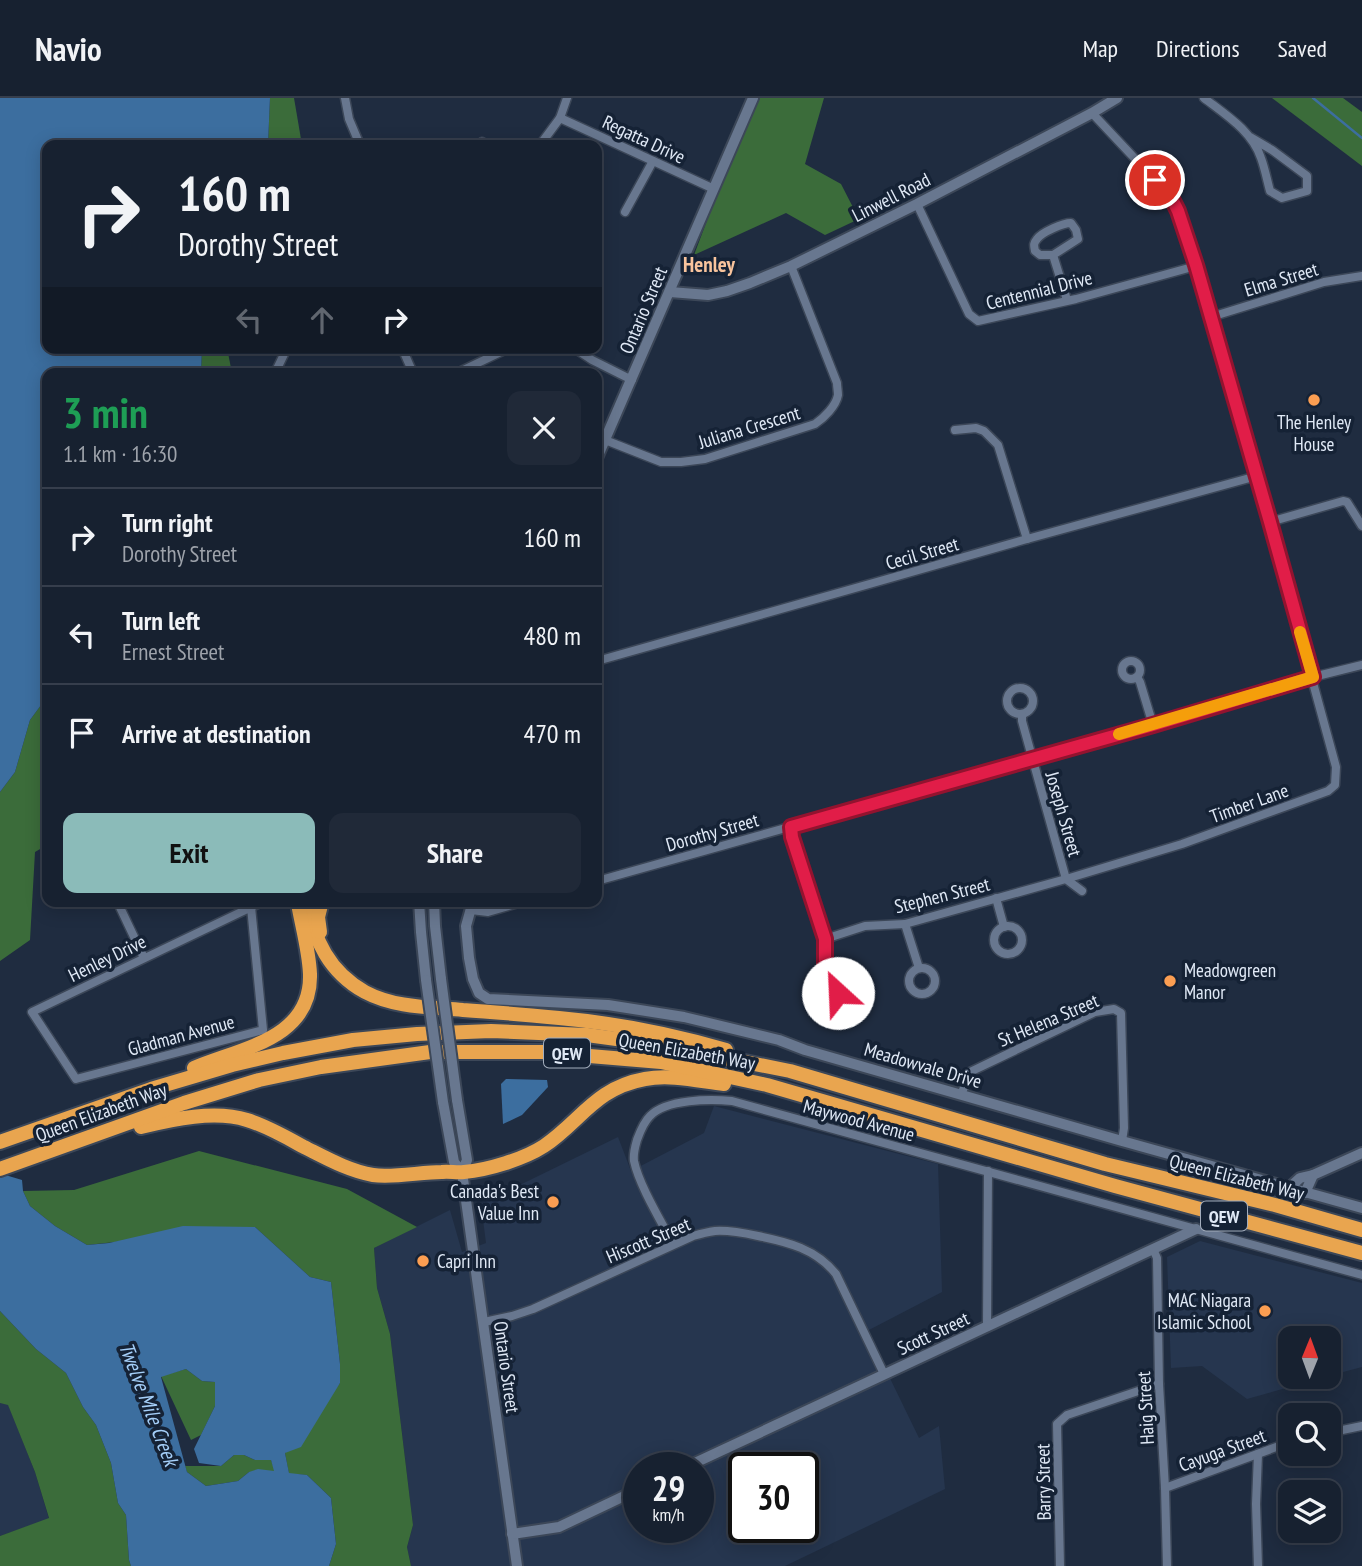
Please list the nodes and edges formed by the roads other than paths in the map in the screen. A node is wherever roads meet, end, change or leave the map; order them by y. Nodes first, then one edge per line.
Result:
1 (345, 98) edge
2 (567, 98) edge
3 (752, 98) edge
4 (1117, 98) edge
5 (1204, 98) edge
6 (1092, 113) junction
7 (560, 118) junction
8 (1250, 137) junction
9 (358, 140) edge
10 (544, 140) edge
11 (653, 160) junction
12 (714, 189) junction
13 (917, 204) junction
14 (625, 212) dead end
15 (1052, 255) junction
16 (1196, 265) junction
17 (791, 266) junction
18 (1362, 276) edge
19 (670, 292) junction
20 (1067, 300) junction
21 (1211, 317) junction
22 (497, 354) edge
23 (583, 354) edge
24 (467, 368) edge
25 (632, 380) junction
26 (955, 430) dead end
27 (605, 440) junction
28 (602, 447) edge
29 (1257, 477) junction
30 (1270, 522) junction
31 (1362, 526) edge
32 (1027, 538) junction
33 (602, 660) edge
34 (1362, 666) edge
35 (1137, 677) dead end
36 (1313, 677) junction
37 (1021, 714) dead end
38 (1153, 725) junction
39 (1032, 758) junction
40 (791, 827) junction
41 (1066, 879) junction
42 (602, 880) edge
43 (1082, 891) dead end
44 (996, 898) junction
45 (120, 907) edge
46 (251, 907) joint
47 (298, 907) edge
48 (308, 907) edge
49 (320, 907) edge
50 (419, 907) edge
51 (434, 907) edge
52 (471, 907) edge
53 (477, 907) edge
54 (505, 907) edge
55 (905, 924) junction
56 (1004, 927) dead end
57 (825, 939) junction
58 (144, 958) junction
59 (329, 959) junction
60 (919, 968) dead end
61 (825, 978) dead end
62 (790, 1071) junction
63 (73, 1074) joint
64 (151, 1089) junction
65 (961, 1095) junction
66 (1122, 1141) junction
67 (0, 1142) edge
68 (46, 1153) junction
69 (1362, 1153) edge
70 (0, 1169) edge
71 (988, 1171) junction
72 (462, 1172) junction
73 (1313, 1175) junction
74 (1086, 1178) junction
75 (1289, 1188) junction
76 (1305, 1192) junction
77 (1362, 1208) edge
78 (1196, 1229) junction
79 (1362, 1230) edge
80 (673, 1244) junction
81 (1153, 1249) junction
82 (1362, 1253) edge
83 (1362, 1275) edge
84 (484, 1322) junction
85 (987, 1326) junction
86 (884, 1374) junction
87 (1159, 1384) junction
88 (1362, 1426) edge
89 (1341, 1430) edge
90 (1278, 1446) edge
91 (714, 1454) edge
92 (1258, 1454) junction
93 (1165, 1488) junction
94 (623, 1497) edge
95 (512, 1534) junction
96 (517, 1566) edge
97 (1060, 1566) edge
98 (1167, 1566) edge
99 (1258, 1566) edge

1 - 9 street
2 - 7 street
3 - 12 main road, Ontario Street
4 - 6 main road, Linwell Road
5 - 8 street
6 - 13 main road, Linwell Road
6 - 16 street
7 - 10 street
7 - 11 street, Regatta Drive
8 - 8 street
11 - 12 street, Regatta Drive
11 - 14 street
12 - 19 main road, Ontario Street
13 - 17 main road, Linwell Road
13 - 20 street, Centennial Drive
15 - 15 street
15 - 20 street
16 - 20 street, Centennial Drive
16 - 21 street
17 - 19 main road, Linwell Road
17 - 27 street, Juliana Crescent
18 - 21 street, Elma Street
19 - 25 main road, Ontario Street
21 - 29 street
22 - 24 street
23 - 25 street
25 - 27 main road, Ontario Street
26 - 32 street
27 - 28 main road, Ontario Street
29 - 30 street
29 - 32 street, Cecil Street
30 - 31 street
30 - 36 street
32 - 33 street, Cecil Street
34 - 36 street, Dorothy Street
35 - 38 street
36 - 38 street, Dorothy Street
36 - 41 street, Timber Lane
37 - 39 street, Joseph Street
38 - 39 street, Dorothy Street
39 - 40 street, Dorothy Street
39 - 41 street, Joseph Street
40 - 42 street, Dorothy Street
40 - 57 street
41 - 43 street
41 - 44 street, Stephen Street
44 - 55 street, Stephen Street
44 - 56 street
45 - 58 street
46 - 58 street, Henley Drive
46 - 63 street, Gladman Avenue
47 - 64 highway
48 - 59 highway
49 - 59 highway
50 - 72 main road, Ontario Street, bridge
51 - 72 main road, Ontario Street, bridge
52 - 65 main road, Meadowvale Drive
53 - 54 street
55 - 57 street, Stephen Street
55 - 60 street
57 - 61 street
58 - 63 street, Henley Drive
59 - 62 highway
62 - 64 highway, Queen Elizabeth Way / QEW
62 - 79 highway, Queen Elizabeth Way / QEW
64 - 67 highway, Queen Elizabeth Way / QEW
65 - 66 main road, Meadowvale Drive
65 - 66 street, St Helena Street
66 - 75 main road, Meadowvale Drive
68 - 70 highway, Queen Elizabeth Way / QEW
68 - 72 highway
68 - 74 highway, Queen Elizabeth Way / QEW
69 - 73 main road
71 - 78 street, Maywood Avenue
71 - 80 street, Maywood Avenue
71 - 85 street
72 - 74 highway
72 - 84 main road, Ontario Street
73 - 75 main road
73 - 76 main road
74 - 82 highway, Queen Elizabeth Way / QEW
75 - 76 main road, Meadowvale Drive
76 - 77 main road, Meadowvale Drive
78 - 81 main road, Scott Street
78 - 83 street, Maywood Avenue
80 - 84 street, Hiscott Street
80 - 86 street, Hiscott Street
81 - 85 main road, Scott Street
81 - 87 street, Haig Street
84 - 95 main road, Ontario Street
85 - 86 main road, Scott Street
86 - 91 main road, Scott Street
87 - 93 street, Haig Street
87 - 97 street, Barry Street
88 - 89 street
90 - 92 street, Cayuga Street
92 - 93 street, Cayuga Street
92 - 99 street
93 - 98 street, Haig Street
94 - 95 main road
95 - 96 main road, Ontario Street

